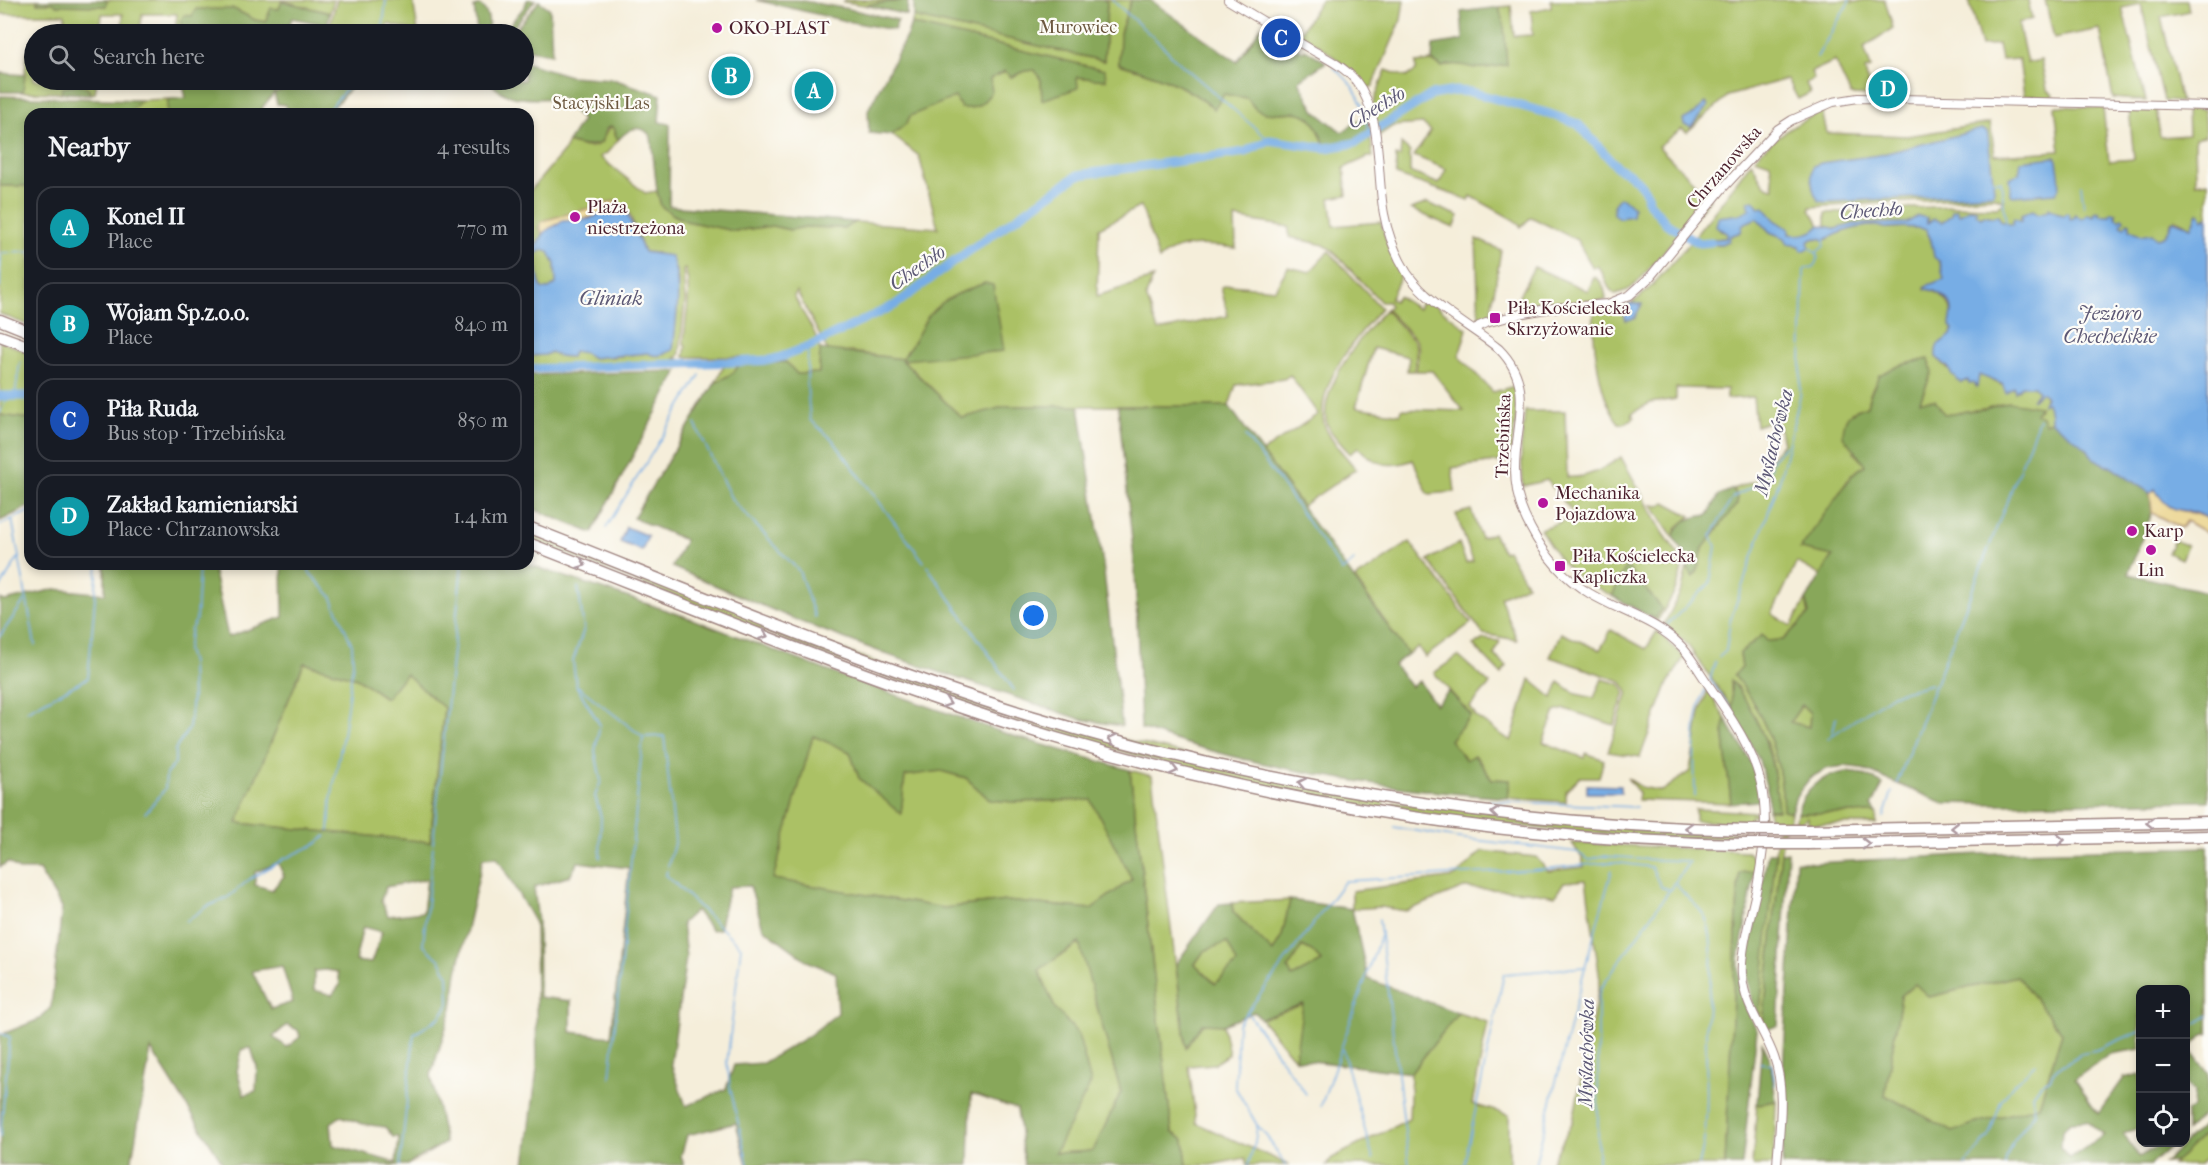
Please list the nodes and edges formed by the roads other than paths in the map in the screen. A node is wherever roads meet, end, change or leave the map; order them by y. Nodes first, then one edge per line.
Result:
1 (1228, 0) edge
2 (2208, 106) edge
3 (0, 320) edge
4 (24, 330) edge
5 (1475, 331) junction
6 (0, 336) edge
7 (24, 345) edge
8 (534, 529) edge
9 (534, 545) edge
10 (2208, 822) edge
11 (2208, 836) edge
12 (1777, 1165) edge

1 - 5 street, Trzebińska
2 - 5 street, Chrzanowska
3 - 4 highway
5 - 12 street, Trzebińska
6 - 7 highway
10 -> 8 highway, bridge
9 -> 11 highway, bridge

